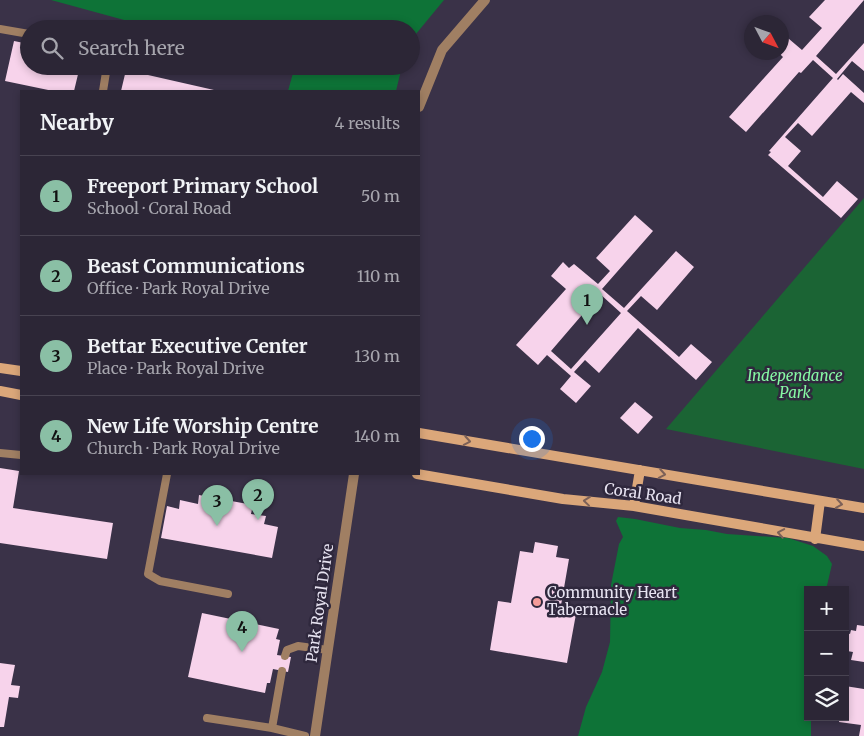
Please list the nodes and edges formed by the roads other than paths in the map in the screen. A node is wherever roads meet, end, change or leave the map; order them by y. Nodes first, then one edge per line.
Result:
1 (485, 0) edge
2 (0, 29) edge
3 (20, 32) edge
4 (106, 75) edge
5 (103, 90) edge
6 (420, 105) edge
7 (0, 368) edge
8 (20, 371) edge
9 (0, 391) edge
10 (20, 394) edge
11 (420, 433) edge
12 (0, 453) edge
13 (20, 455) edge
14 (640, 470) junction
15 (168, 475) edge
16 (354, 475) edge
17 (420, 475) edge
18 (820, 501) junction
19 (634, 506) junction
20 (864, 508) edge
21 (814, 539) junction
22 (864, 546) edge
23 (228, 594) dead end
24 (328, 650) junction
25 (285, 656) dead end
26 (282, 671) dead end
27 (207, 718) dead end
28 (272, 728) junction
29 (305, 736) edge
30 (315, 736) edge

1 - 6 street
2 - 3 lane
4 - 5 lane
7 - 8 main road
9 - 10 main road
11 -> 14 main road, Coral Road
12 - 13 lane
14 -> 18 main road, Coral Road
14 - 19 main road
15 - 23 lane
16 - 24 street, Park Royal Drive
19 -> 17 main road, Coral Road
18 -> 20 main road, Coral Road
18 - 21 main road
21 -> 19 main road, Coral Road
21 - 22 main road, Coral Road
24 - 25 lane
24 - 30 street, Park Royal Drive
26 - 28 lane
27 - 28 lane
28 - 29 lane

